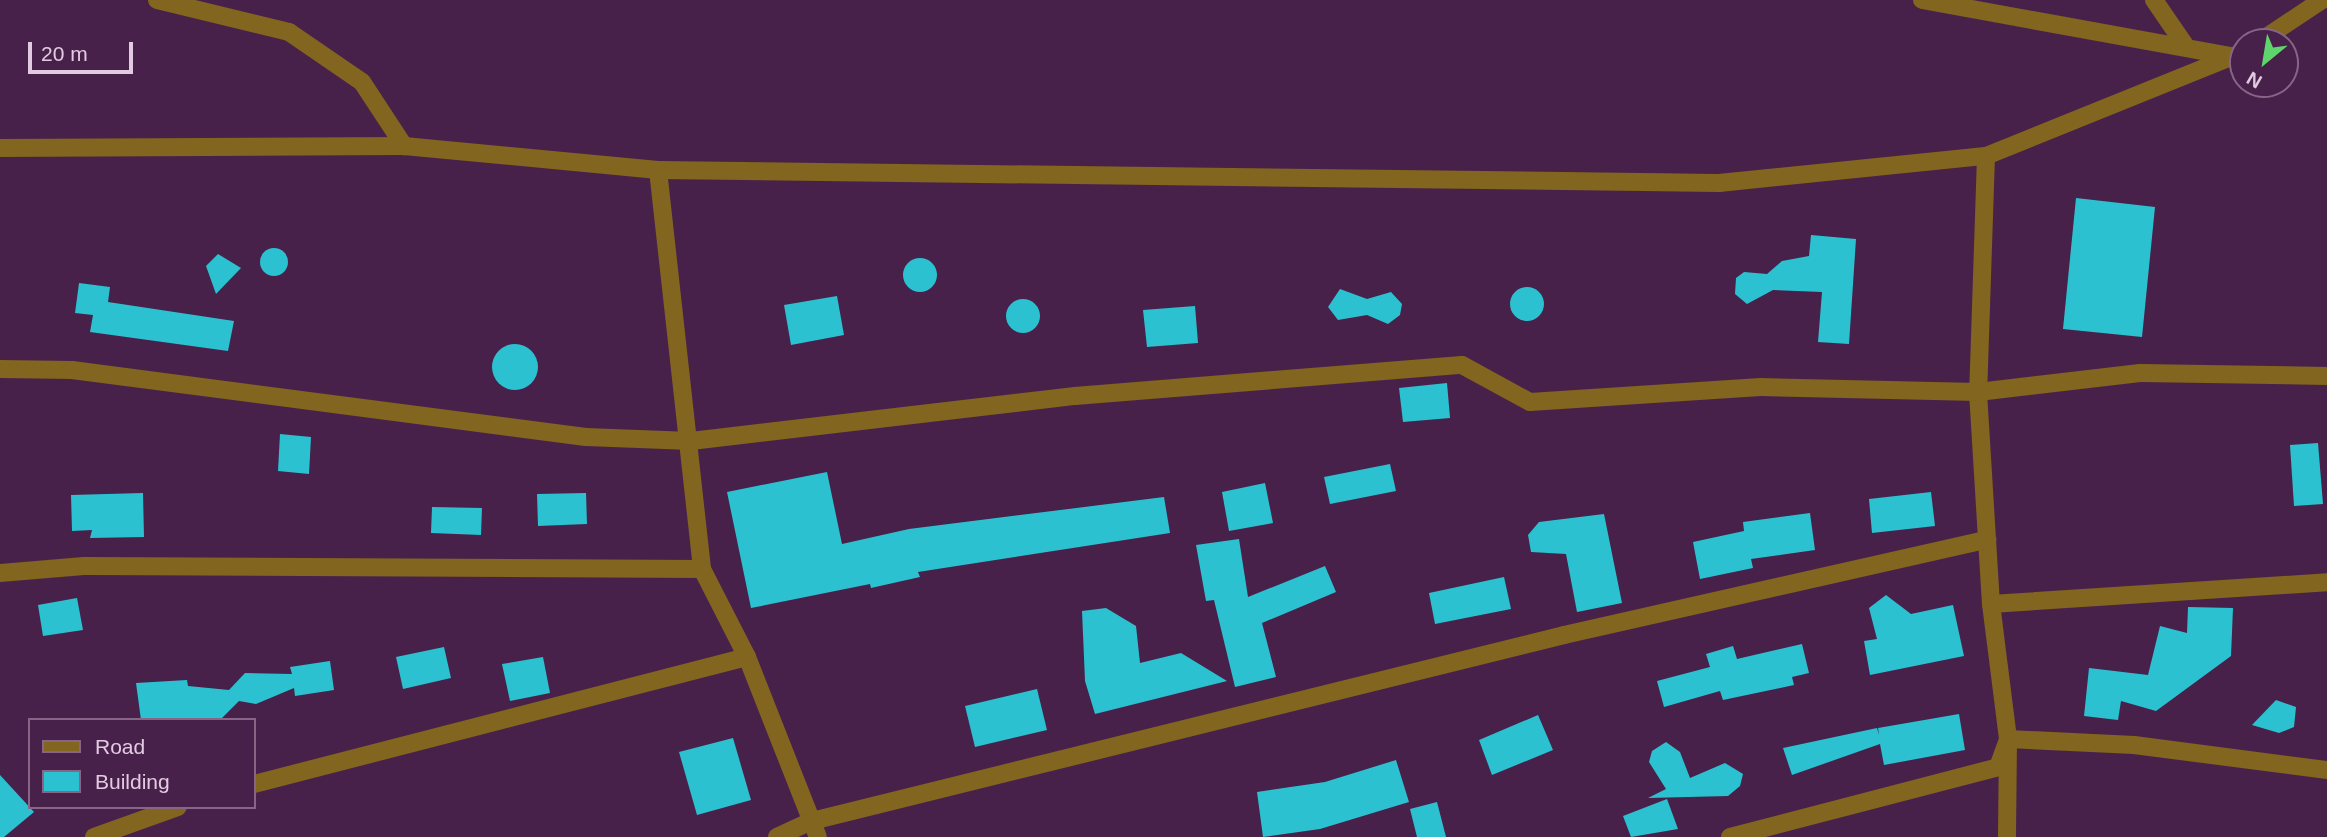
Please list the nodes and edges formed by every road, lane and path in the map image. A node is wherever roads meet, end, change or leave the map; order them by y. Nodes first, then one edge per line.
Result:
1 (157, 0) edge
2 (1922, 0) edge
3 (2154, 0) edge
4 (2322, 0) edge
5 (2280, 28) edge
6 (2187, 48) junction
7 (2229, 54) edge
8 (2229, 59) edge
9 (404, 146) junction
10 (0, 148) edge
11 (1986, 156) junction
12 (658, 170) junction
13 (0, 369) edge
14 (2327, 376) edge
15 (1978, 393) junction
16 (691, 441) junction
17 (1987, 540) junction
18 (702, 569) junction
19 (0, 573) edge
20 (2327, 582) edge
21 (1991, 604) junction
22 (747, 657) junction
23 (2008, 739) junction
24 (2327, 770) edge
25 (256, 783) edge
26 (172, 809) edge
27 (815, 829) edge
28 (94, 837) edge
29 (777, 837) edge
30 (1730, 837) edge
31 (2007, 837) edge

1 - 9 street
2 - 6 street
3 - 6 street
4 - 5 street
6 - 7 street
8 - 11 street
9 - 10 street
9 - 12 street
11 - 12 street
11 - 15 street
12 - 16 street
13 - 16 street
14 - 15 street
15 - 16 street
15 - 17 street
16 - 18 street
17 - 21 street
17 - 27 street
18 - 19 street
18 - 22 street
20 - 21 street
21 - 23 street
22 - 25 street
22 - 27 street
23 - 24 street
23 - 30 street
23 - 31 street
26 - 28 street
27 - 29 street

